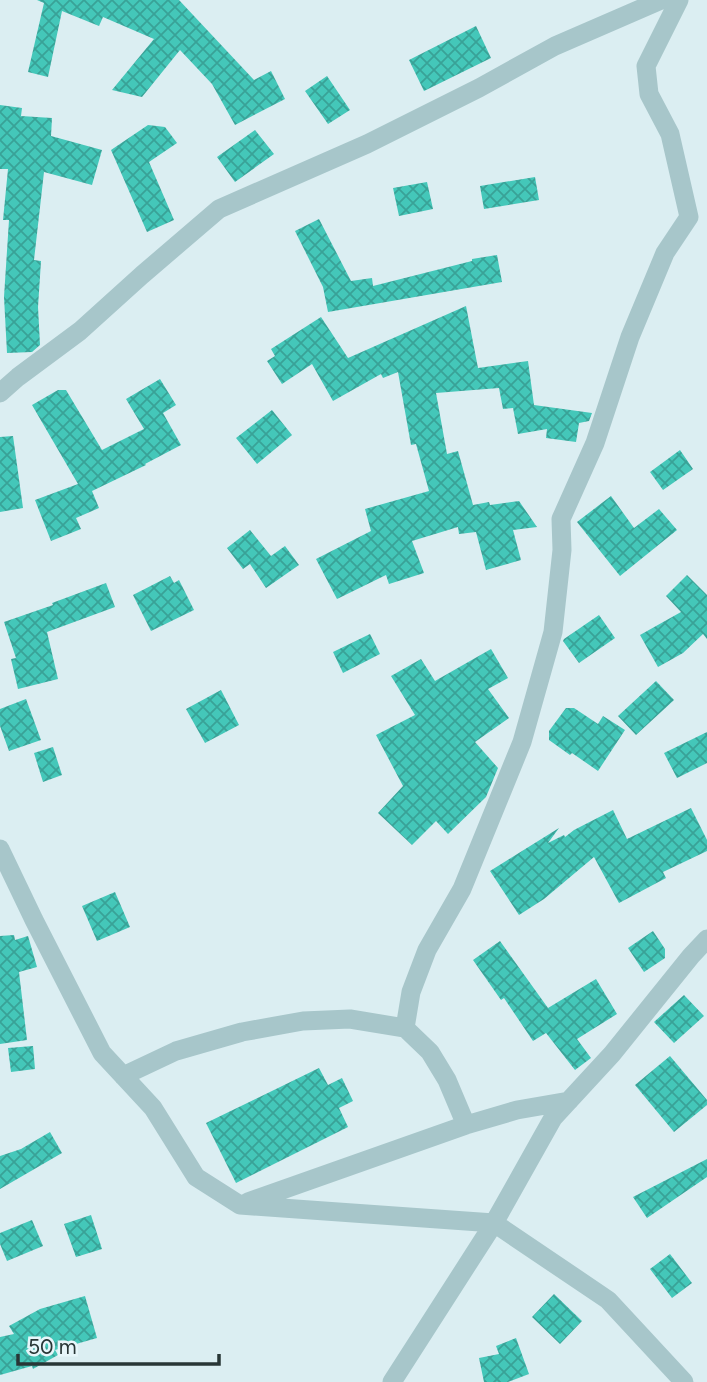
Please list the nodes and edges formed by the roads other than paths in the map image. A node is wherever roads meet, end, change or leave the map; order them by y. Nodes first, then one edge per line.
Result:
1 (661, 0) edge
2 (679, 0) edge
3 (0, 393) edge
4 (0, 849) edge
5 (707, 939) edge
6 (405, 1028) junction
7 (123, 1076) junction
8 (569, 1101) junction
9 (466, 1125) junction
10 (240, 1205) junction
11 (494, 1223) junction
12 (392, 1382) edge
13 (684, 1382) edge

1 - 3 street
2 - 6 street
4 - 7 street
5 - 8 street
6 - 7 street
6 - 9 street
7 - 10 street
8 - 9 street
8 - 11 street
9 - 10 street
10 - 11 street
11 - 12 street
11 - 13 street

